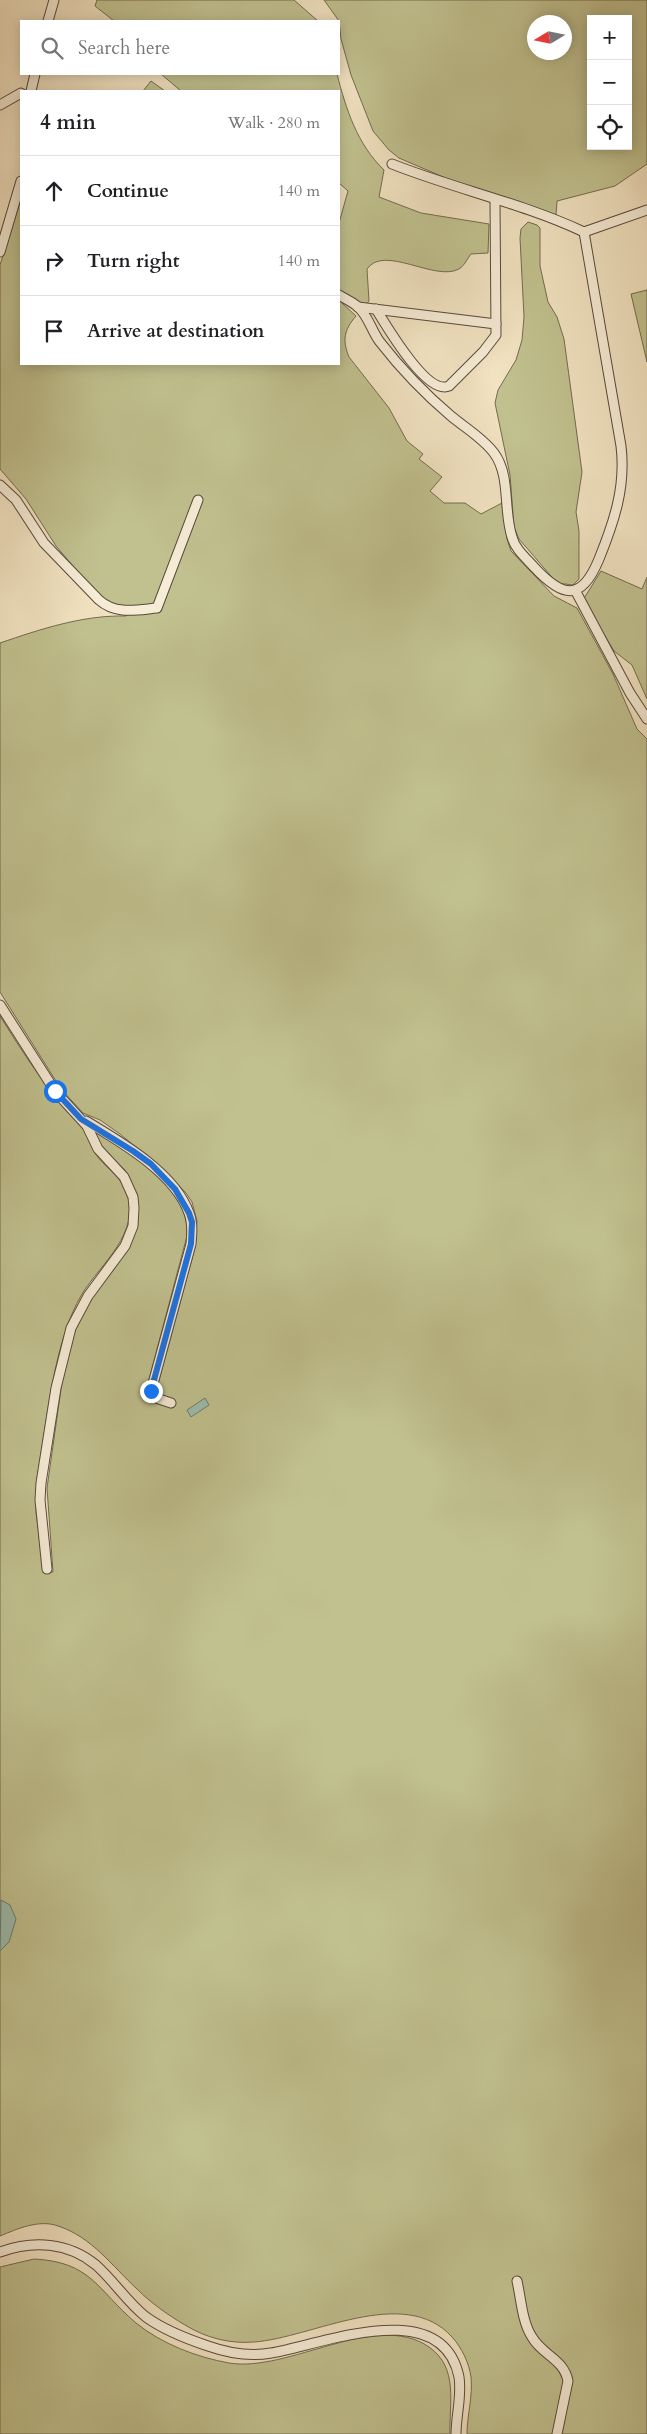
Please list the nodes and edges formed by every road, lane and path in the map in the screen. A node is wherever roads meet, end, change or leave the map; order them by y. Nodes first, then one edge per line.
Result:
1 (54, 0) edge
2 (48, 20) edge
3 (35, 75) edge
4 (29, 90) edge
5 (20, 95) edge
6 (0, 105) edge
7 (392, 164) dead end
8 (20, 184) edge
9 (495, 200) junction
10 (647, 210) edge
11 (584, 232) junction
12 (0, 252) edge
13 (340, 296) edge
14 (358, 307) junction
15 (376, 308) junction
16 (496, 324) junction
17 (0, 486) edge
18 (198, 500) dead end
19 (576, 590) junction
20 (647, 720) edge
21 (0, 1005) edge
22 (81, 1119) junction
23 (171, 1403) dead end
24 (47, 1569) dead end
25 (0, 2252) edge
26 (517, 2281) dead end
27 (456, 2434) edge
28 (557, 2434) edge

1 - 2 street
3 - 4 street
5 - 6 street
7 - 9 street
8 - 12 street
9 - 11 street
9 - 16 street
10 - 11 street
11 - 19 street
13 - 14 street
14 - 15 street
14 - 19 street
15 - 16 street
15 - 16 street
17 - 18 street
19 - 20 street
21 - 22 street
22 - 23 street
22 - 24 street
25 - 27 street
26 - 28 street

